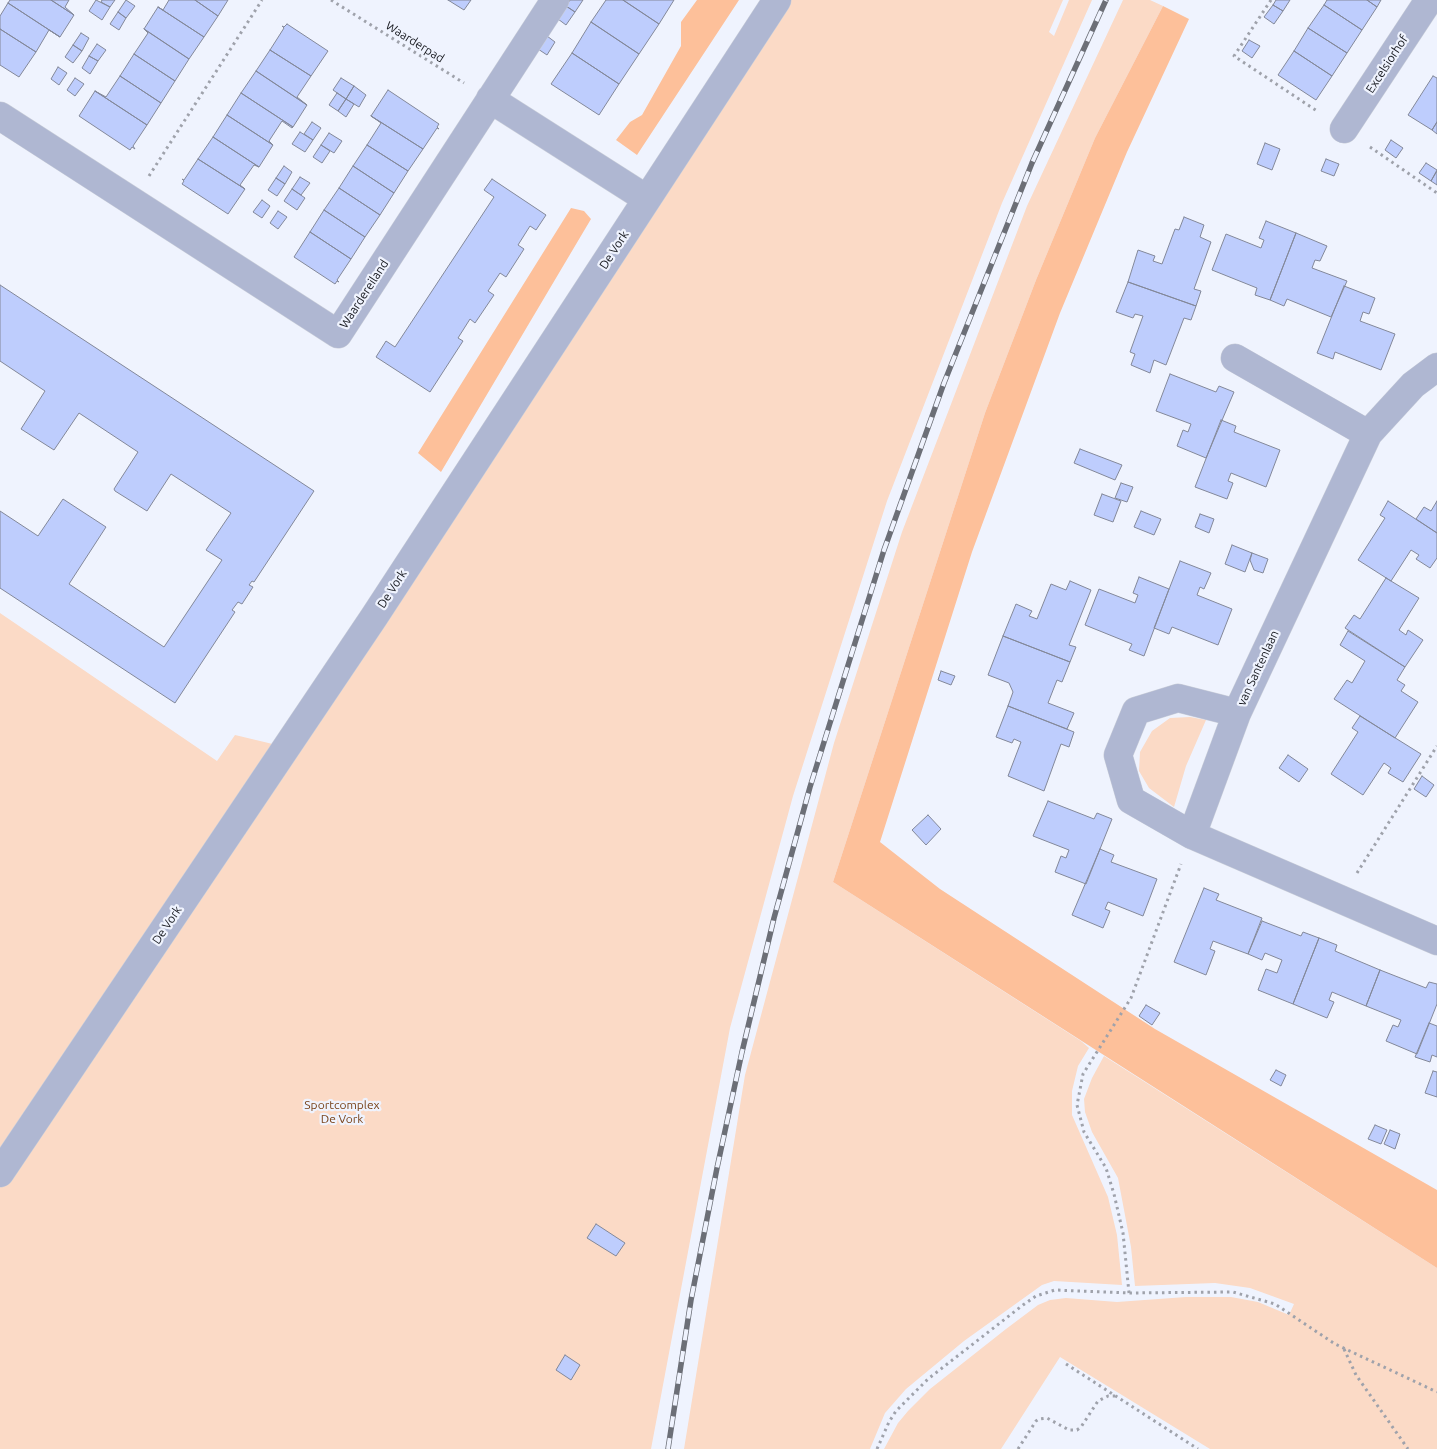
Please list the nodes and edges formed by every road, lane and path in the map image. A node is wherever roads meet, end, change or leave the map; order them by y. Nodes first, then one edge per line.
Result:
1 (262, 0) edge
2 (331, 0) edge
3 (555, 0) edge
4 (778, 0) edge
5 (1271, 0) edge
6 (1429, 0) edge
7 (490, 99) junction
8 (0, 116) edge
9 (1344, 129) junction
10 (1437, 193) edge
11 (647, 199) junction
12 (133, 202) junction
13 (1235, 358) dead end
14 (1437, 367) edge
15 (1368, 434) junction
16 (1235, 718) junction
17 (1437, 746) edge
18 (1192, 834) junction
19 (1341, 899) junction
20 (1437, 941) edge
21 (0, 1173) edge
22 (1129, 1293) junction
23 (1344, 1348) junction
24 (1066, 1364) dead end
25 (1437, 1392) edge
26 (1118, 1397) junction
27 (877, 1449) edge
28 (1018, 1449) edge
29 (1198, 1449) edge
30 (1408, 1449) edge

1 - 12 path
2 - 7 path, Waarderpad
3 - 7 street, Waardereiland
4 - 11 street, De Vork
5 - 9 path
6 - 9 street, Excelsiorhof
7 - 11 street
7 - 12 street, Waardereiland
8 - 12 street, Waardereiland
9 - 10 path
11 - 21 street, De Vork
13 - 15 street
14 - 15 street, van Santenlaan
15 - 16 street, van Santenlaan
16 - 18 street, van Santenlaan
16 - 18 street, van Santenlaan
17 - 19 path
18 - 19 street, van Santenlaan
18 - 22 path
19 - 20 street, van Santenlaan
22 - 23 path
22 - 27 path
23 - 25 path
23 - 30 path
24 - 26 path
26 - 28 path
26 - 29 path

